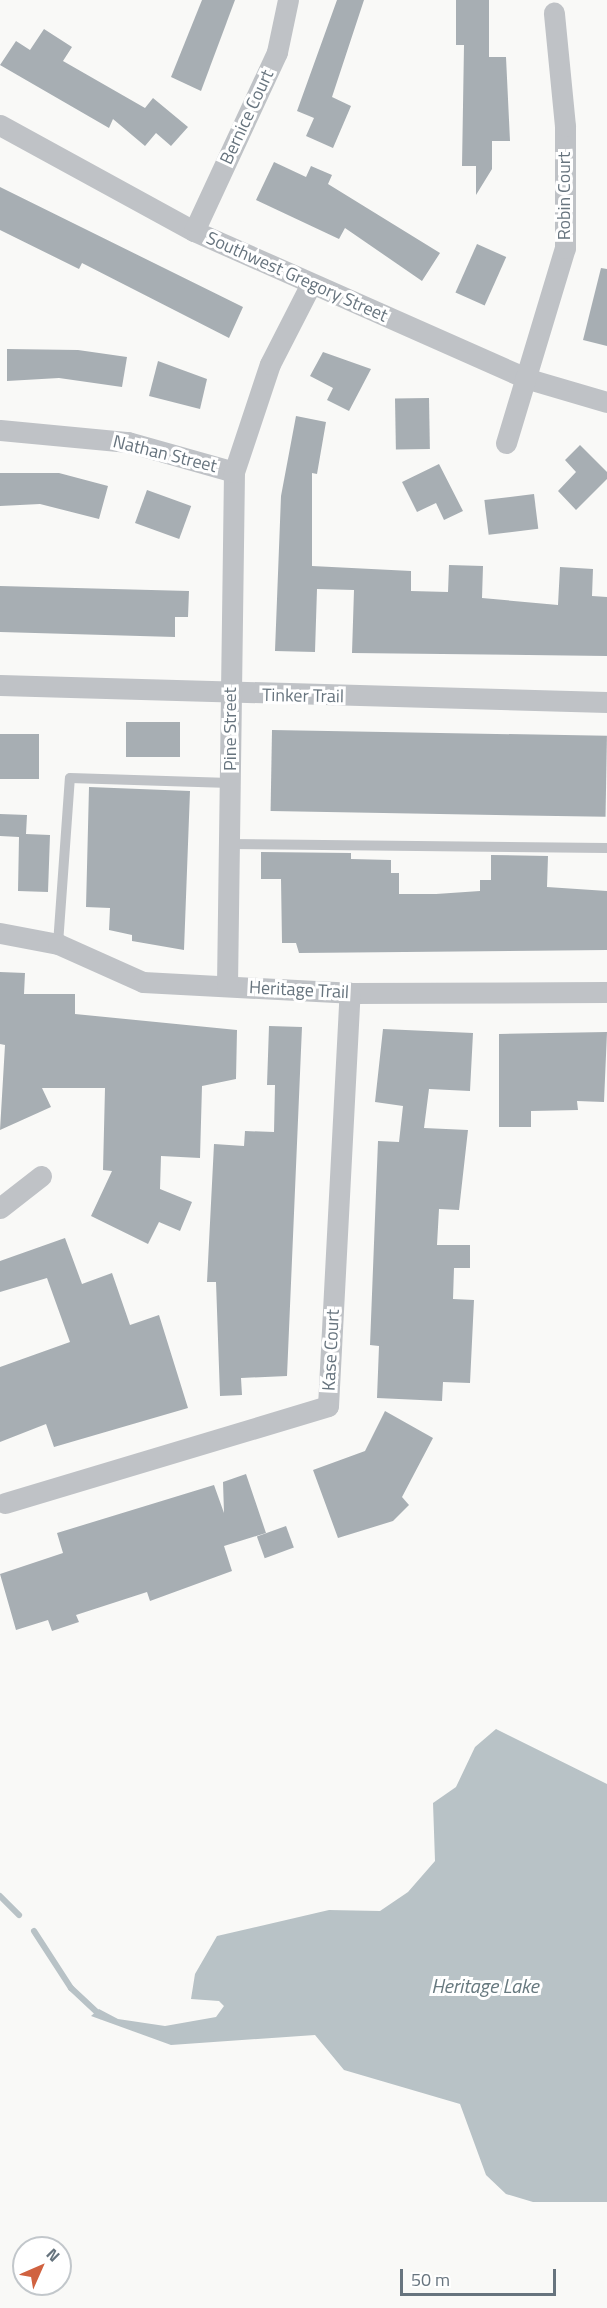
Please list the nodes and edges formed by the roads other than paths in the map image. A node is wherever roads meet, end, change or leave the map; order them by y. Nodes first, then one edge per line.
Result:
1 (288, 0) edge
2 (554, 13) dead end
3 (0, 125) edge
4 (194, 231) junction
5 (311, 284) junction
6 (525, 378) junction
7 (607, 402) edge
8 (0, 430) edge
9 (506, 443) dead end
10 (234, 472) junction
11 (0, 685) edge
12 (229, 695) junction
13 (607, 702) edge
14 (230, 783) junction
15 (227, 844) junction
16 (607, 848) edge
17 (0, 933) edge
18 (58, 944) junction
19 (227, 986) junction
20 (607, 992) edge
21 (350, 993) junction
22 (41, 1176) dead end
23 (0, 1208) edge
24 (5, 1503) dead end

1 - 4 street, Bernice Court
2 - 6 street, Robin Court
3 - 4 street, Southwest Gregory Street
4 - 5 street, Southwest Gregory Street
5 - 6 street, Southwest Gregory Street
5 - 10 street, Nathan Street
6 - 7 street, Southwest Gregory Street
6 - 9 street, Robin Court
8 - 10 street, Nathan Street
10 - 12 street, Pine Street
11 - 12 street, Tinker Trail
12 - 13 street, Tinker Trail
12 - 14 street, Pine Street
14 - 15 street, Pine Street
14 - 18 lane
15 - 16 lane
15 - 19 street, Pine Street
17 - 18 street, Heritage Trail
18 - 19 street, Heritage Trail
19 - 21 street, Heritage Trail
20 - 21 street, Heritage Trail
21 - 24 street, Kase Court
22 - 23 street

